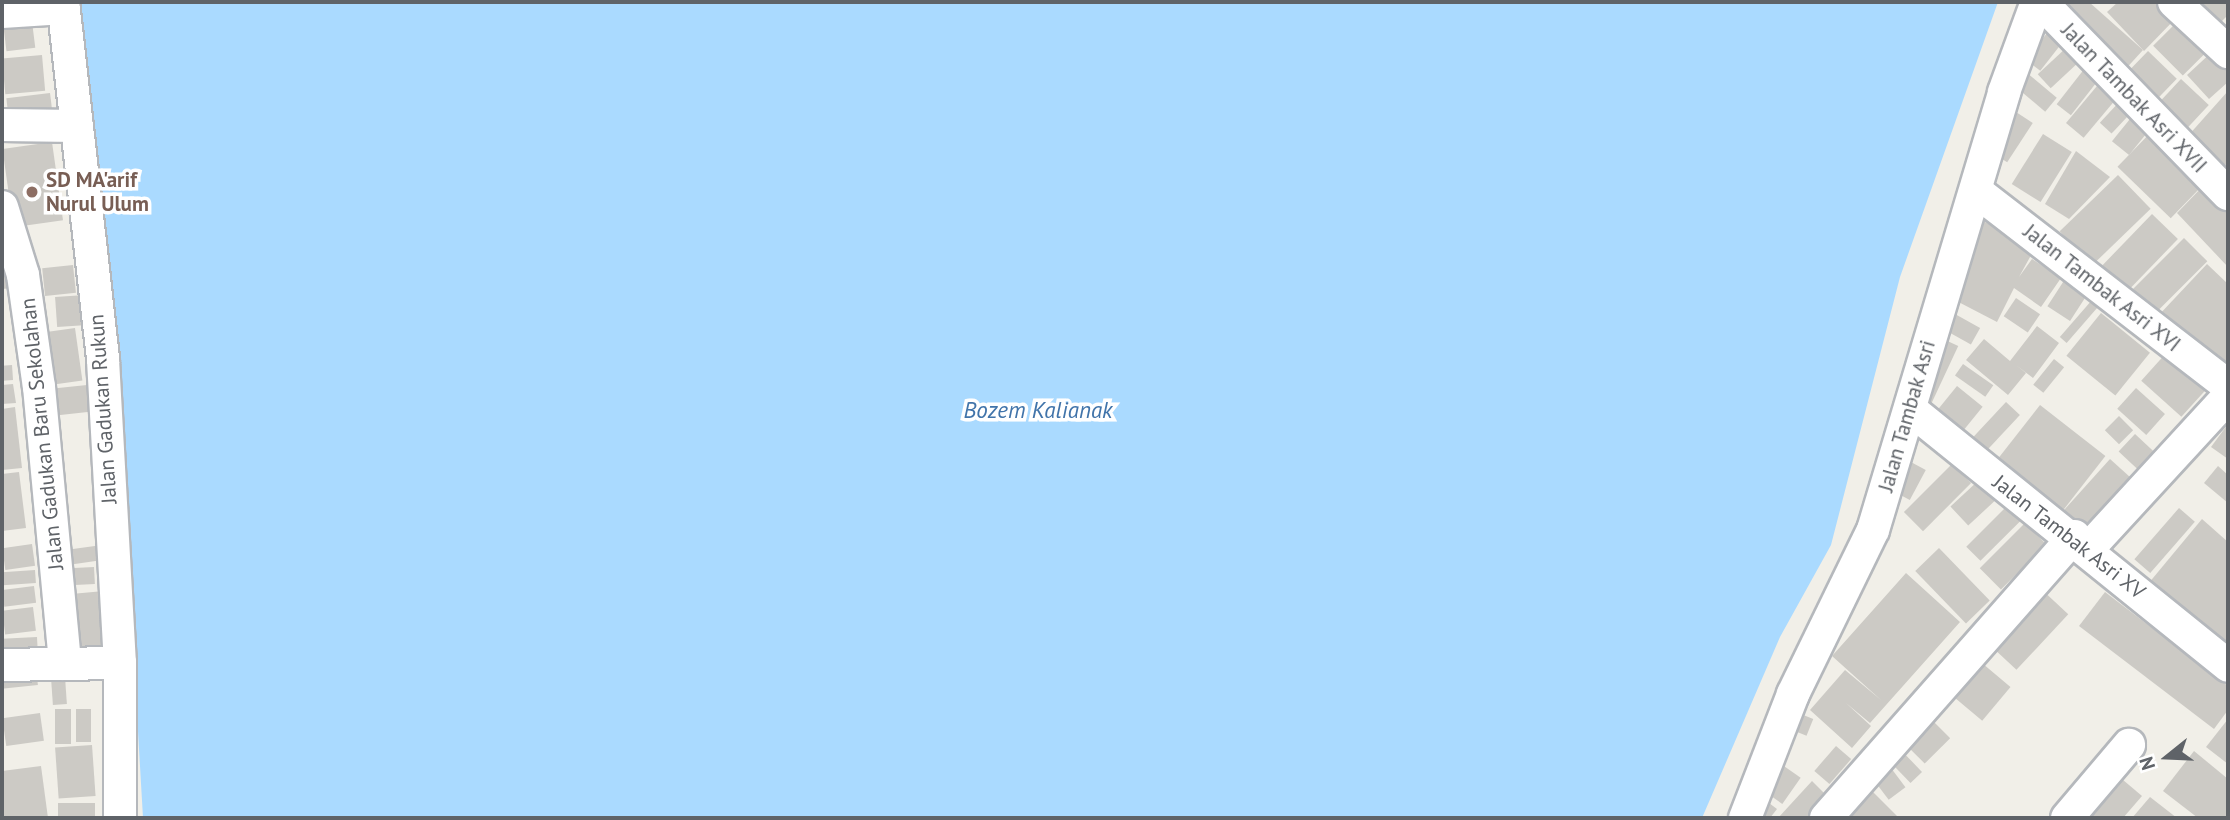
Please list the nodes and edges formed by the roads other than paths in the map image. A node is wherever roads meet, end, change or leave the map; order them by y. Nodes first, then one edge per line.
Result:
1 (2039, 2) edge
2 (2174, 2) edge
3 (63, 5) edge
4 (2, 12) edge
5 (2228, 52) edge
6 (2, 125) edge
7 (77, 126) junction
8 (1976, 191) junction
9 (2228, 194) edge
10 (2, 207) edge
11 (2228, 386) edge
12 (2228, 397) edge
13 (1910, 409) junction
14 (2081, 542) junction
15 (120, 663) junction
16 (65, 664) junction
17 (2, 665) edge
18 (2228, 666) edge
19 (2129, 745) dead end
20 (1829, 817) edge
21 (120, 818) edge
22 (1745, 818) edge
23 (2067, 818) edge

1 - 8 street, Jalan Tambak Asri
1 - 9 street, Jalan Tambak Asri XVII
2 - 5 street
3 - 4 street
3 - 7 street, Jalan Gadukan Rukun
6 - 7 street
7 - 15 street, Jalan Gadukan Rukun
8 - 11 street, Jalan Tambak Asri XVI
8 - 13 street, Jalan Tambak Asri
10 - 16 street, Jalan Gadukan Baru Sekolahan
12 - 14 street
13 - 14 street, Jalan Tambak Asri XV
13 - 22 street, Jalan Tambak Asri
14 - 18 street, Jalan Tambak Asri XV
14 - 20 street
15 - 16 street
15 - 21 street, Jalan Gadukan Rukun
16 - 17 street
19 - 23 street

